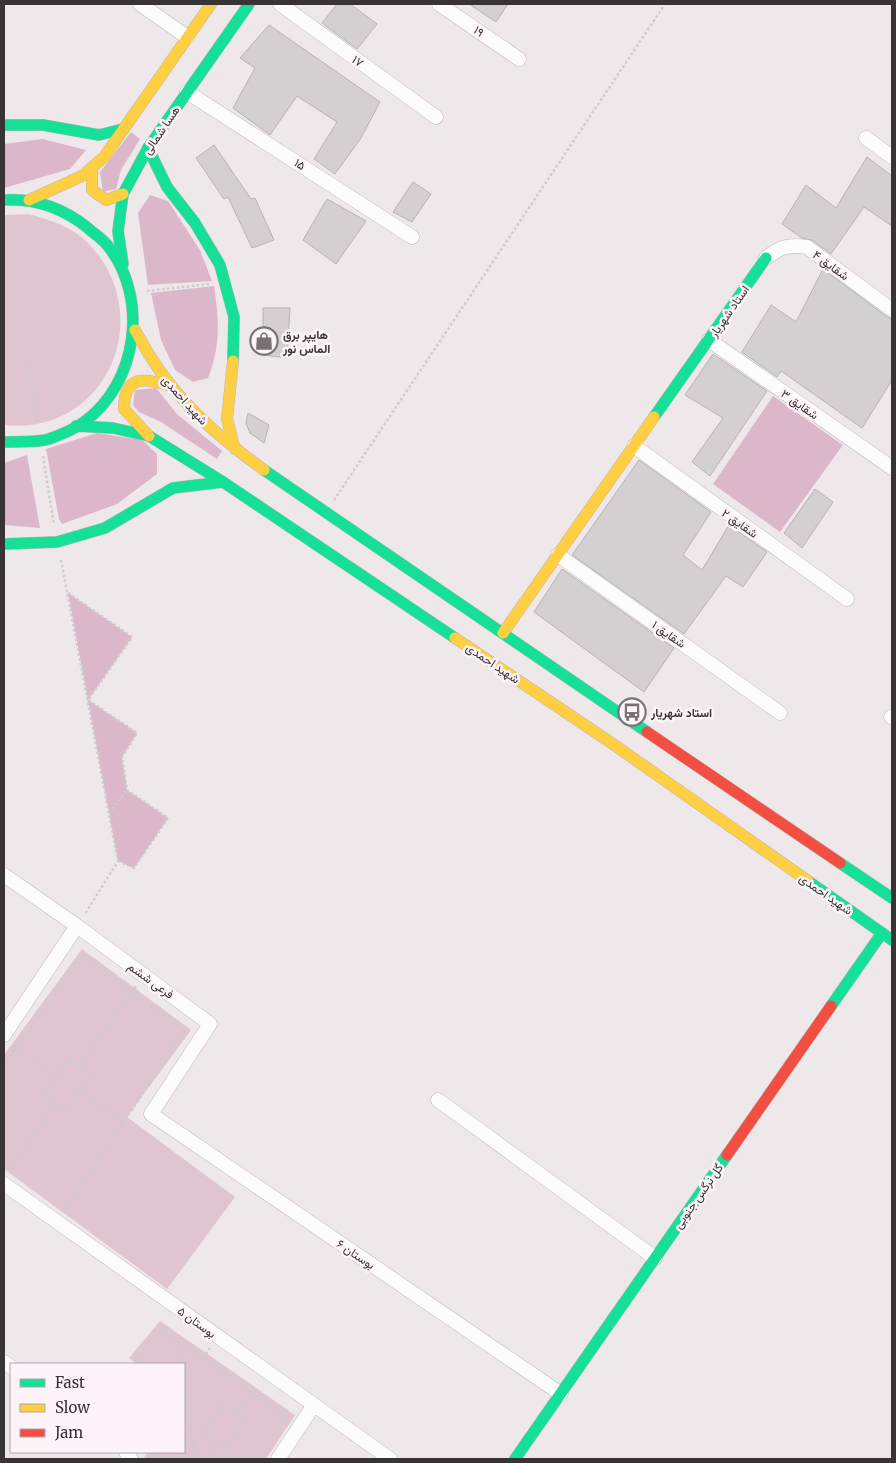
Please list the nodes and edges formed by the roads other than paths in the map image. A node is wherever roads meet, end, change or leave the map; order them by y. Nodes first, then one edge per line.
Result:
1 (140, 4) edge
2 (211, 4) edge
3 (249, 4) edge
4 (280, 4) edge
5 (439, 4) edge
6 (188, 37) junction
7 (519, 59) dead end
8 (187, 92) junction
9 (436, 117) dead end
10 (4, 125) edge
11 (123, 129) junction
12 (866, 138) dead end
13 (148, 148) junction
14 (892, 157) edge
15 (92, 168) junction
16 (123, 194) junction
17 (7, 199) edge
18 (29, 200) junction
19 (412, 237) dead end
20 (766, 258) joint
21 (125, 273) junction
22 (892, 310) edge
23 (135, 330) junction
24 (709, 340) junction
25 (171, 386) junction
26 (76, 426) junction
27 (149, 436) junction
28 (7, 444) edge
29 (634, 446) junction
30 (235, 449) junction
31 (892, 468) edge
32 (223, 482) junction
33 (4, 544) edge
34 (558, 555) junction
35 (847, 599) dead end
36 (503, 633) junction
37 (780, 713) dead end
38 (4, 875) edge
39 (892, 898) edge
40 (77, 926) junction
41 (882, 933) junction
42 (892, 940) edge
43 (4, 1035) edge
44 (438, 1100) dead end
45 (151, 1114) joint
46 (6, 1178) edge
47 (655, 1258) junction
48 (560, 1394) junction
49 (314, 1405) junction
50 (522, 1457) edge
51 (278, 1459) edge
52 (390, 1459) edge

1 - 6 street
2 - 6 main road
3 - 8 main road, هسا شمالی
4 - 9 street, ۱۷
5 - 7 street, ۱۹
6 - 11 main road
8 - 13 main road, هسا شمالی
8 - 19 street, ۱۵
10 - 11 main road
11 - 15 main road
12 - 14 street
13 - 16 main road, هسا شمالی
13 - 30 main road
15 - 16 main road
15 - 18 main road
16 - 21 main road, هسا شمالی
17 - 18 main road
18 - 21 main road
20 - 22 street, شقایق ۴
20 - 24 main road, استاد شهریار
21 - 23 main road
23 - 25 main road, شهید احمدی
23 - 26 main road
24 - 29 main road, استاد شهریار
24 - 31 street, شقایق ۳
25 - 27 main road
25 - 30 main road, شهید احمدی
26 - 27 main road, شهید احمدی
26 - 28 main road
27 - 32 main road, شهید احمدی
29 - 34 main road, استاد شهریار
29 - 35 street, شقایق ۲
30 - 36 main road, شهید احمدی
32 - 33 main road
32 - 41 main road, شهید احمدی
34 - 36 main road, استاد شهریار
34 - 37 street, شقایق ۱
36 - 39 main road, شهید احمدی
38 - 40 street, فرعی ششم
40 - 43 street
40 - 45 street, فرعی ششم
41 - 42 main road, شهید احمدی
41 - 47 main road, گل نرگس جنوبی
44 - 47 street
45 - 48 street, بوستان ۶
46 - 49 street, بوستان ۵
47 - 48 main road, گل نرگس جنوبی
48 - 50 main road, گل نرگس جنوبی
49 - 51 street
49 - 52 street, بوستان ۵

